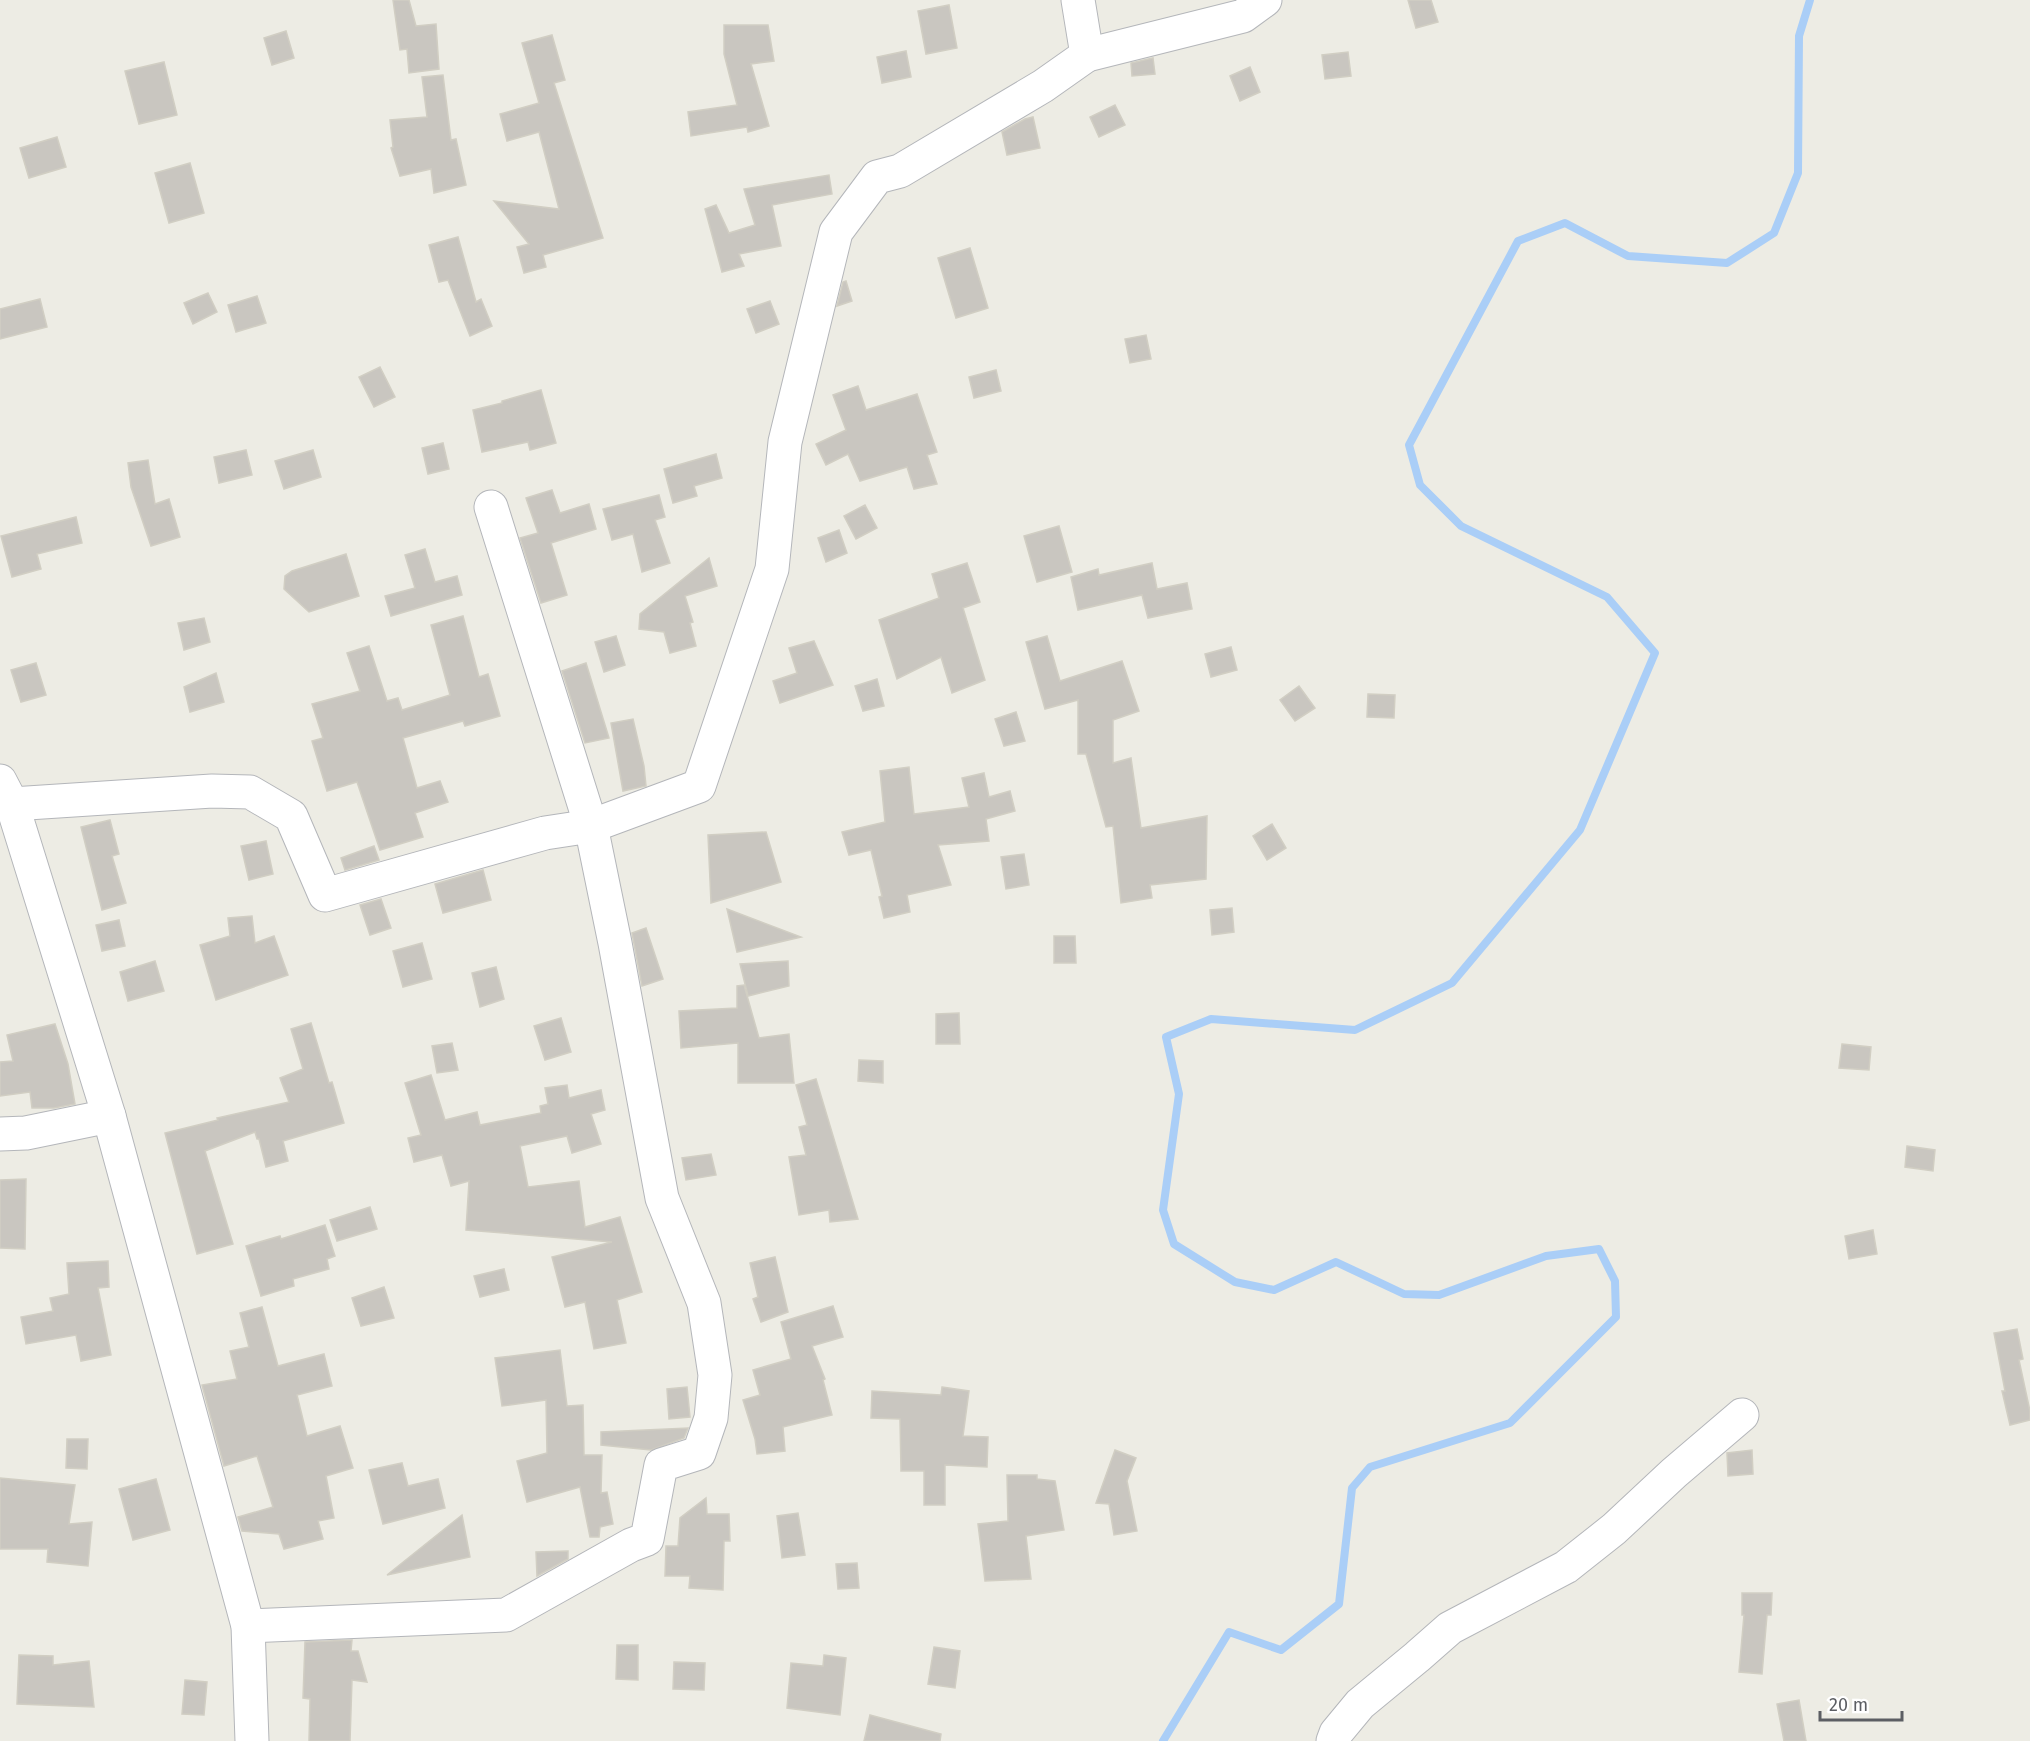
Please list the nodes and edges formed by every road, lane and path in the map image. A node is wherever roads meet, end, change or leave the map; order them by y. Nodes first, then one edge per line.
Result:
1 (1078, 0) edge
2 (1264, 0) edge
3 (1087, 55) junction
4 (491, 507) dead end
5 (6, 792) edge
6 (591, 826) junction
7 (109, 1116) junction
8 (0, 1134) edge
9 (1742, 1415) dead end
10 (248, 1626) junction
11 (252, 1741) edge
12 (1333, 1741) edge

1 - 3 street
2 - 3 street
3 - 6 street
4 - 6 street
5 - 6 street
5 - 7 street
6 - 10 street
7 - 8 street
7 - 10 street
9 - 12 street
10 - 11 street

